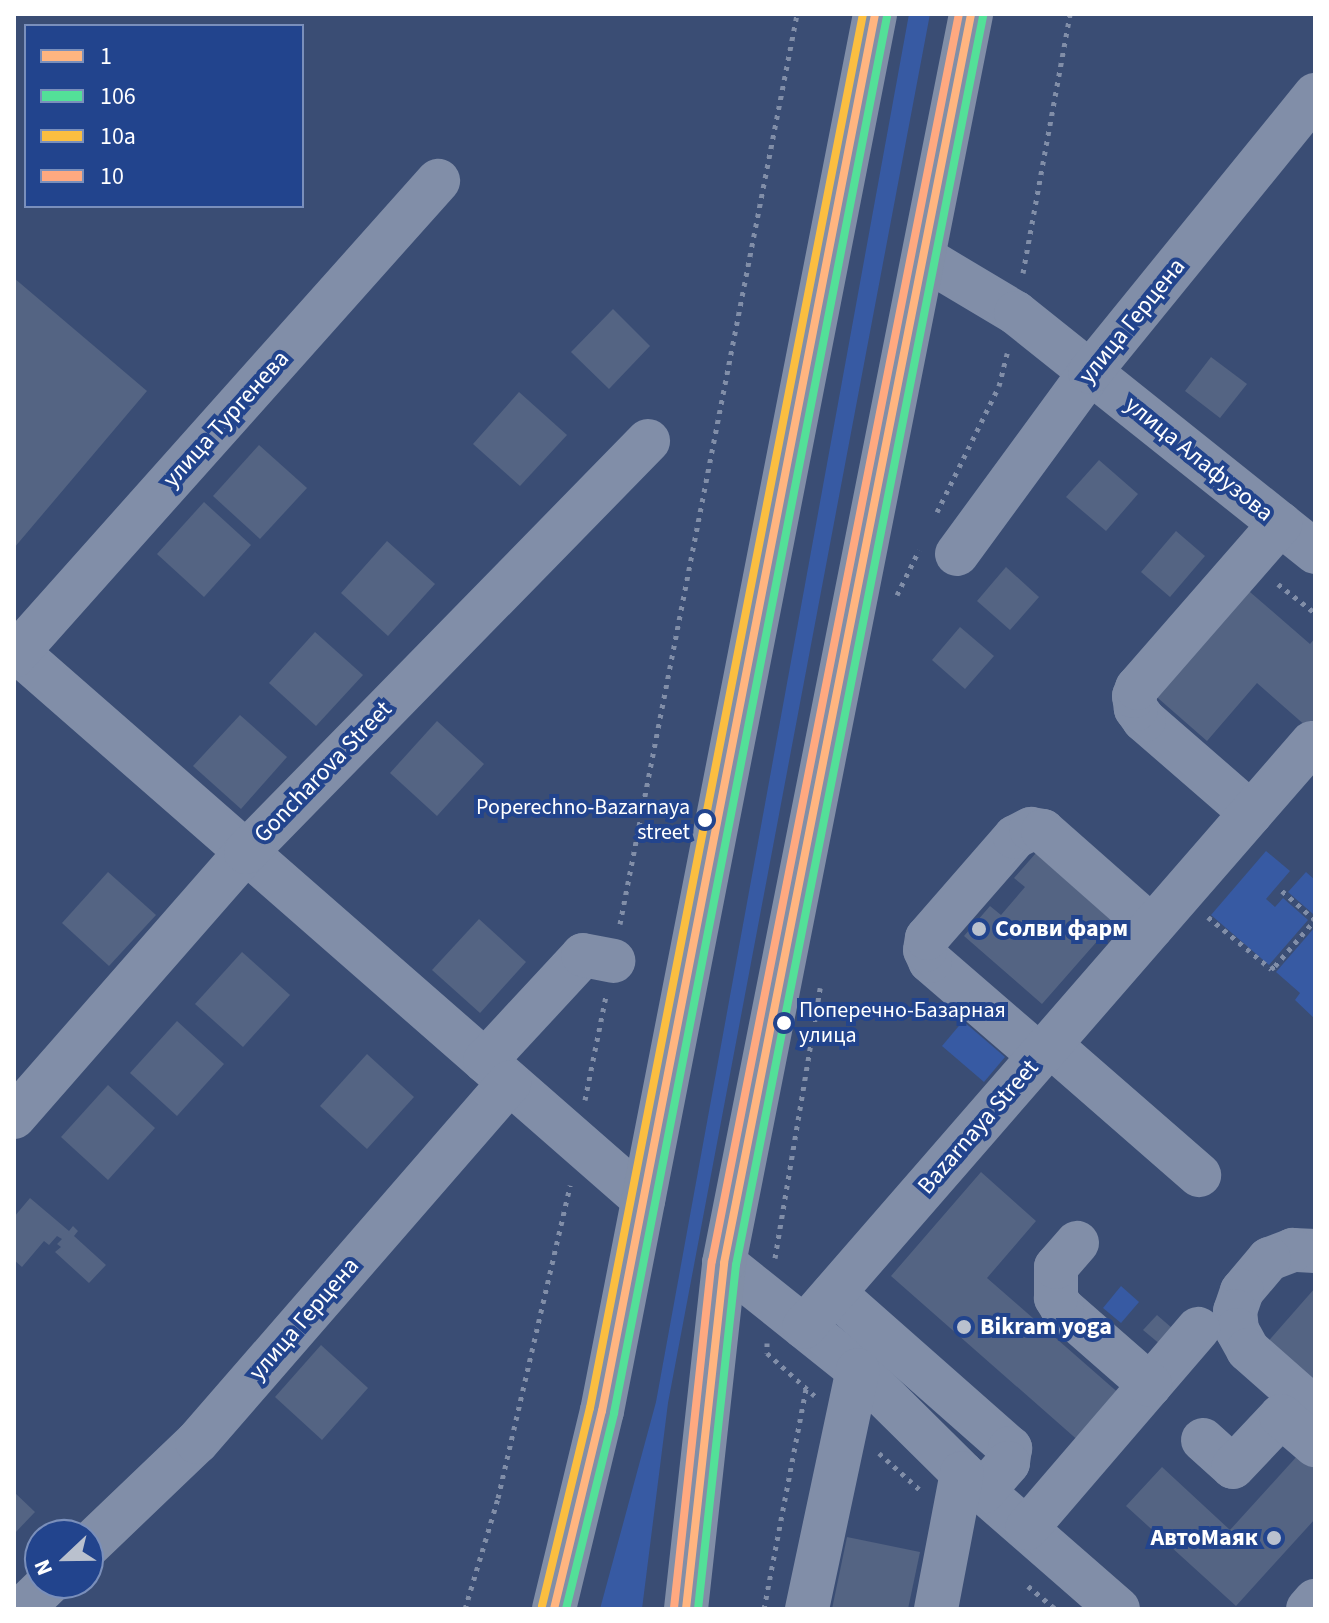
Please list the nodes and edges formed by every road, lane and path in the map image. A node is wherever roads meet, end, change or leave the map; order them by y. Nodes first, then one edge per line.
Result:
1 (797, 14) edge
2 (875, 14) edge
3 (971, 14) edge
4 (1070, 14) edge
5 (1315, 95) edge
6 (438, 181) dead end
7 (924, 258) junction
8 (1016, 313) junction
9 (1090, 372) junction
10 (648, 441) dead end
11 (1280, 524) junction
12 (938, 538) junction
13 (1315, 552) edge
14 (1249, 560) junction
15 (892, 605) dead end
16 (1315, 613) edge
17 (15, 653) edge
18 (1312, 743) dead end
19 (1251, 813) junction
20 (246, 852) junction
21 (1280, 889) dead end
22 (1181, 893) junction
23 (1152, 927) junction
24 (613, 961) junction
25 (822, 977) dead end
26 (1045, 1051) junction
27 (497, 1072) junction
28 (14, 1117) edge
29 (581, 1145) junction
30 (1199, 1175) dead end
31 (643, 1199) junction
32 (1077, 1243) dead end
33 (1315, 1251) edge
34 (724, 1263) junction
35 (834, 1293) junction
36 (768, 1298) junction
37 (804, 1327) junction
38 (1198, 1329) dead end
39 (858, 1370) junction
40 (1150, 1385) junction
41 (806, 1388) dead end
42 (1315, 1409) edge
43 (1203, 1440) dead end
44 (1315, 1445) edge
45 (972, 1483) junction
46 (1027, 1528) junction
47 (104, 1531) edge
48 (1315, 1601) edge
49 (465, 1609) edge
50 (554, 1609) edge
51 (686, 1609) edge
52 (764, 1609) edge
53 (807, 1609) edge
54 (936, 1609) edge
55 (1118, 1609) edge
56 (1308, 1609) edge

1 - 24 path
2 - 31 main road
3 - 7 main road
4 - 8 path
5 - 9 street, улица Герцена
6 - 17 street, улица Тургенева
7 - 8 street, улица Алафузова
7 - 34 main road
8 - 9 street, улица Алафузова
8 - 12 path
9 - 11 street, улица Алафузова
9 - 12 street, улица Герцена
10 - 20 street, Goncharova Street
11 - 13 street, улица Алафузова
11 - 14 street
12 - 15 path
14 - 16 path
14 - 19 street
17 - 20 street
18 - 19 street, Bazarnaya Street
19 - 22 street, Bazarnaya Street
20 - 27 street
20 - 28 street, Goncharova Street
21 - 22 path
22 - 23 street, Bazarnaya Street
23 - 26 street, Bazarnaya Street
23 - 26 street
24 - 27 street, улица Герцена
24 - 29 path
25 - 36 path
26 - 30 street
26 - 35 street, Bazarnaya Street
27 - 29 street
27 - 47 street, улица Герцена
29 - 31 street
29 - 49 path
31 - 50 main road
32 - 40 street
33 - 42 street
34 - 36 street
34 - 51 main road
35 - 37 street, Bazarnaya Street
35 - 45 street
36 - 37 street
37 - 39 street
38 - 40 street
39 - 45 street
39 - 53 street
40 - 46 street
41 - 52 path
43 - 44 street
45 - 46 street
45 - 54 street
46 - 55 street
48 - 56 street

